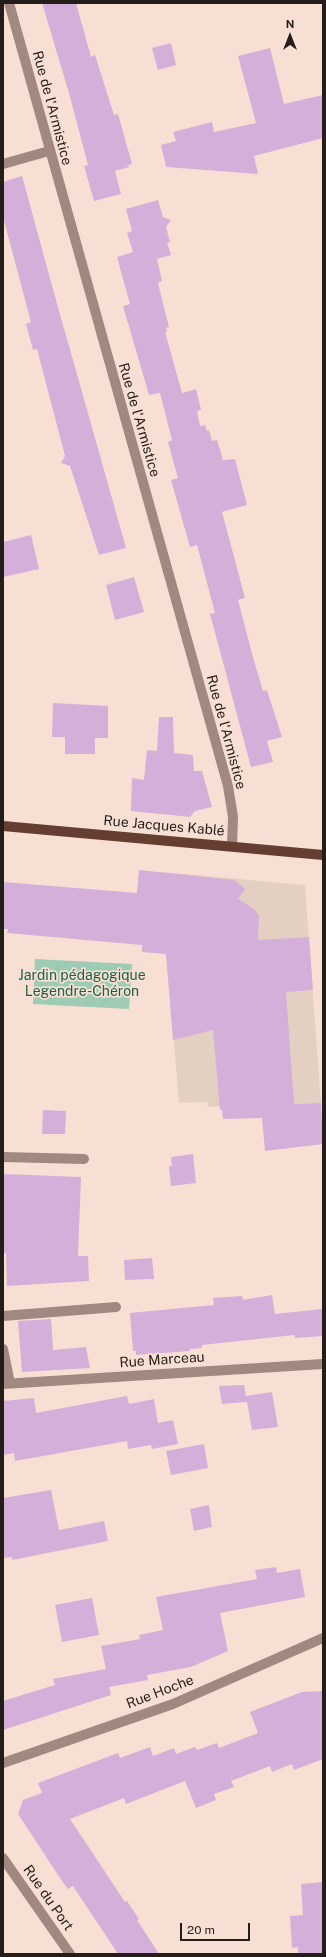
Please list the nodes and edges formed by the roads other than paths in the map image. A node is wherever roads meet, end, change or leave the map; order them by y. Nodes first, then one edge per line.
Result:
1 (9, 3) edge
2 (49, 151) junction
3 (3, 164) edge
4 (3, 826) edge
5 (232, 846) junction
6 (323, 855) edge
7 (3, 1157) edge
8 (84, 1159) dead end
9 (116, 1307) dead end
10 (3, 1316) edge
11 (3, 1349) edge
12 (323, 1364) edge
13 (7, 1384) edge
14 (323, 1638) edge
15 (3, 1763) edge
16 (3, 1858) edge
17 (70, 1954) edge

1 - 2 street, Rue de l'Armistice
2 - 3 street
2 - 5 street, Rue de l'Armistice
4 - 5 main road, Rue Jacques Kablé
5 - 6 main road, Rue Jacques Kablé
7 - 8 street
9 - 10 street
11 - 13 street
12 - 13 street, Rue Marceau
14 - 15 street, Rue Hoche
16 - 17 street, Rue du Port

